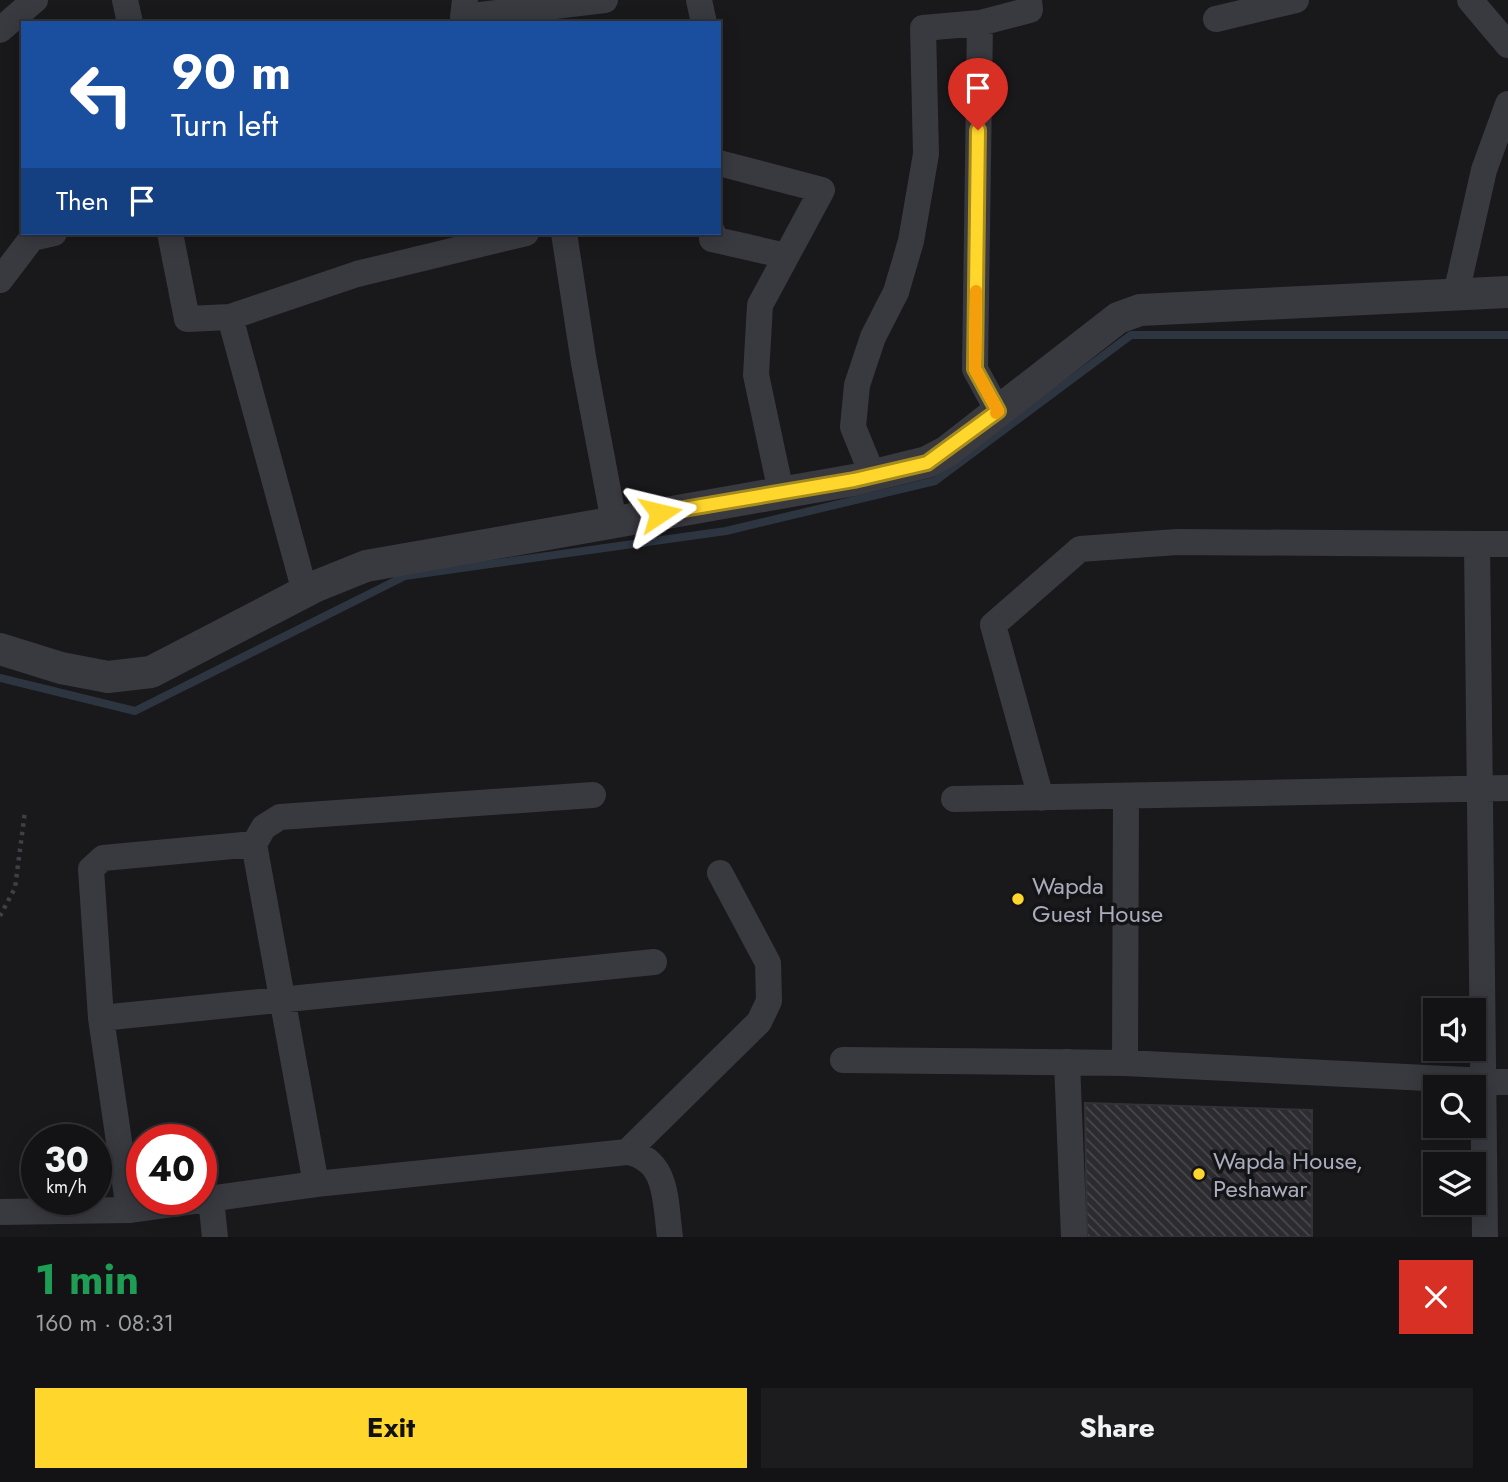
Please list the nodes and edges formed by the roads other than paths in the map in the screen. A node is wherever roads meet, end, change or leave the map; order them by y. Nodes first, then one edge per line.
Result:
1 (35, 0) edge
2 (125, 0) edge
3 (465, 0) edge
4 (605, 0) edge
5 (699, 0) edge
6 (1029, 0) edge
7 (1296, 0) edge
8 (1469, 0) edge
9 (1216, 19) dead end
10 (130, 21) edge
11 (704, 21) edge
12 (980, 23) junction
13 (0, 30) edge
14 (1508, 45) edge
15 (1508, 104) edge
16 (721, 164) edge
17 (45, 235) edge
18 (170, 235) edge
19 (518, 235) edge
20 (564, 235) edge
21 (713, 235) edge
22 (786, 256) junction
23 (0, 280) edge
24 (1508, 292) edge
25 (1455, 293) junction
26 (230, 317) junction
27 (998, 411) junction
28 (873, 476) junction
29 (780, 492) junction
30 (614, 522) junction
31 (1477, 544) junction
32 (1508, 544) edge
33 (304, 593) junction
34 (0, 649) edge
35 (1480, 788) junction
36 (1508, 788) edge
37 (593, 795) dead end
38 (1126, 796) junction
39 (1041, 798) junction
40 (954, 799) dead end
41 (254, 844) junction
42 (720, 873) dead end
43 (654, 962) dead end
44 (281, 1002) junction
45 (101, 1018) junction
46 (843, 1060) dead end
47 (1067, 1062) junction
48 (1125, 1063) junction
49 (1496, 1082) edge
50 (627, 1152) junction
51 (316, 1184) junction
52 (126, 1189) edge
53 (217, 1198) edge
54 (126, 1210) edge
55 (0, 1212) edge
56 (213, 1215) edge
57 (215, 1237) edge
58 (670, 1237) edge
59 (1074, 1237) edge
60 (1485, 1237) edge

1 - 13 street
2 - 10 street
3 - 4 street
5 - 11 street
6 - 12 street
7 - 9 street
8 - 14 street
12 - 27 street
12 - 28 street
15 - 25 street
16 - 22 street
17 - 23 street
18 - 26 street
19 - 26 street
20 - 30 street
21 - 22 street
22 - 29 street
24 - 25 street
25 - 27 street
26 - 33 street
27 - 28 street
28 - 29 street
29 - 30 street
30 - 33 street
31 - 32 street
31 - 35 street
31 - 39 street
33 - 34 street
35 - 36 street
35 - 38 street
35 - 49 street
37 - 41 street
38 - 39 street
38 - 48 street
39 - 40 street
41 - 44 street
41 - 45 street
42 - 50 street
43 - 44 street
44 - 45 street
44 - 51 street
45 - 52 street
46 - 47 street
47 - 48 street
47 - 59 street
48 - 49 street
49 - 60 street
50 - 51 street
50 - 58 street
51 - 53 street
54 - 55 street
56 - 57 street

